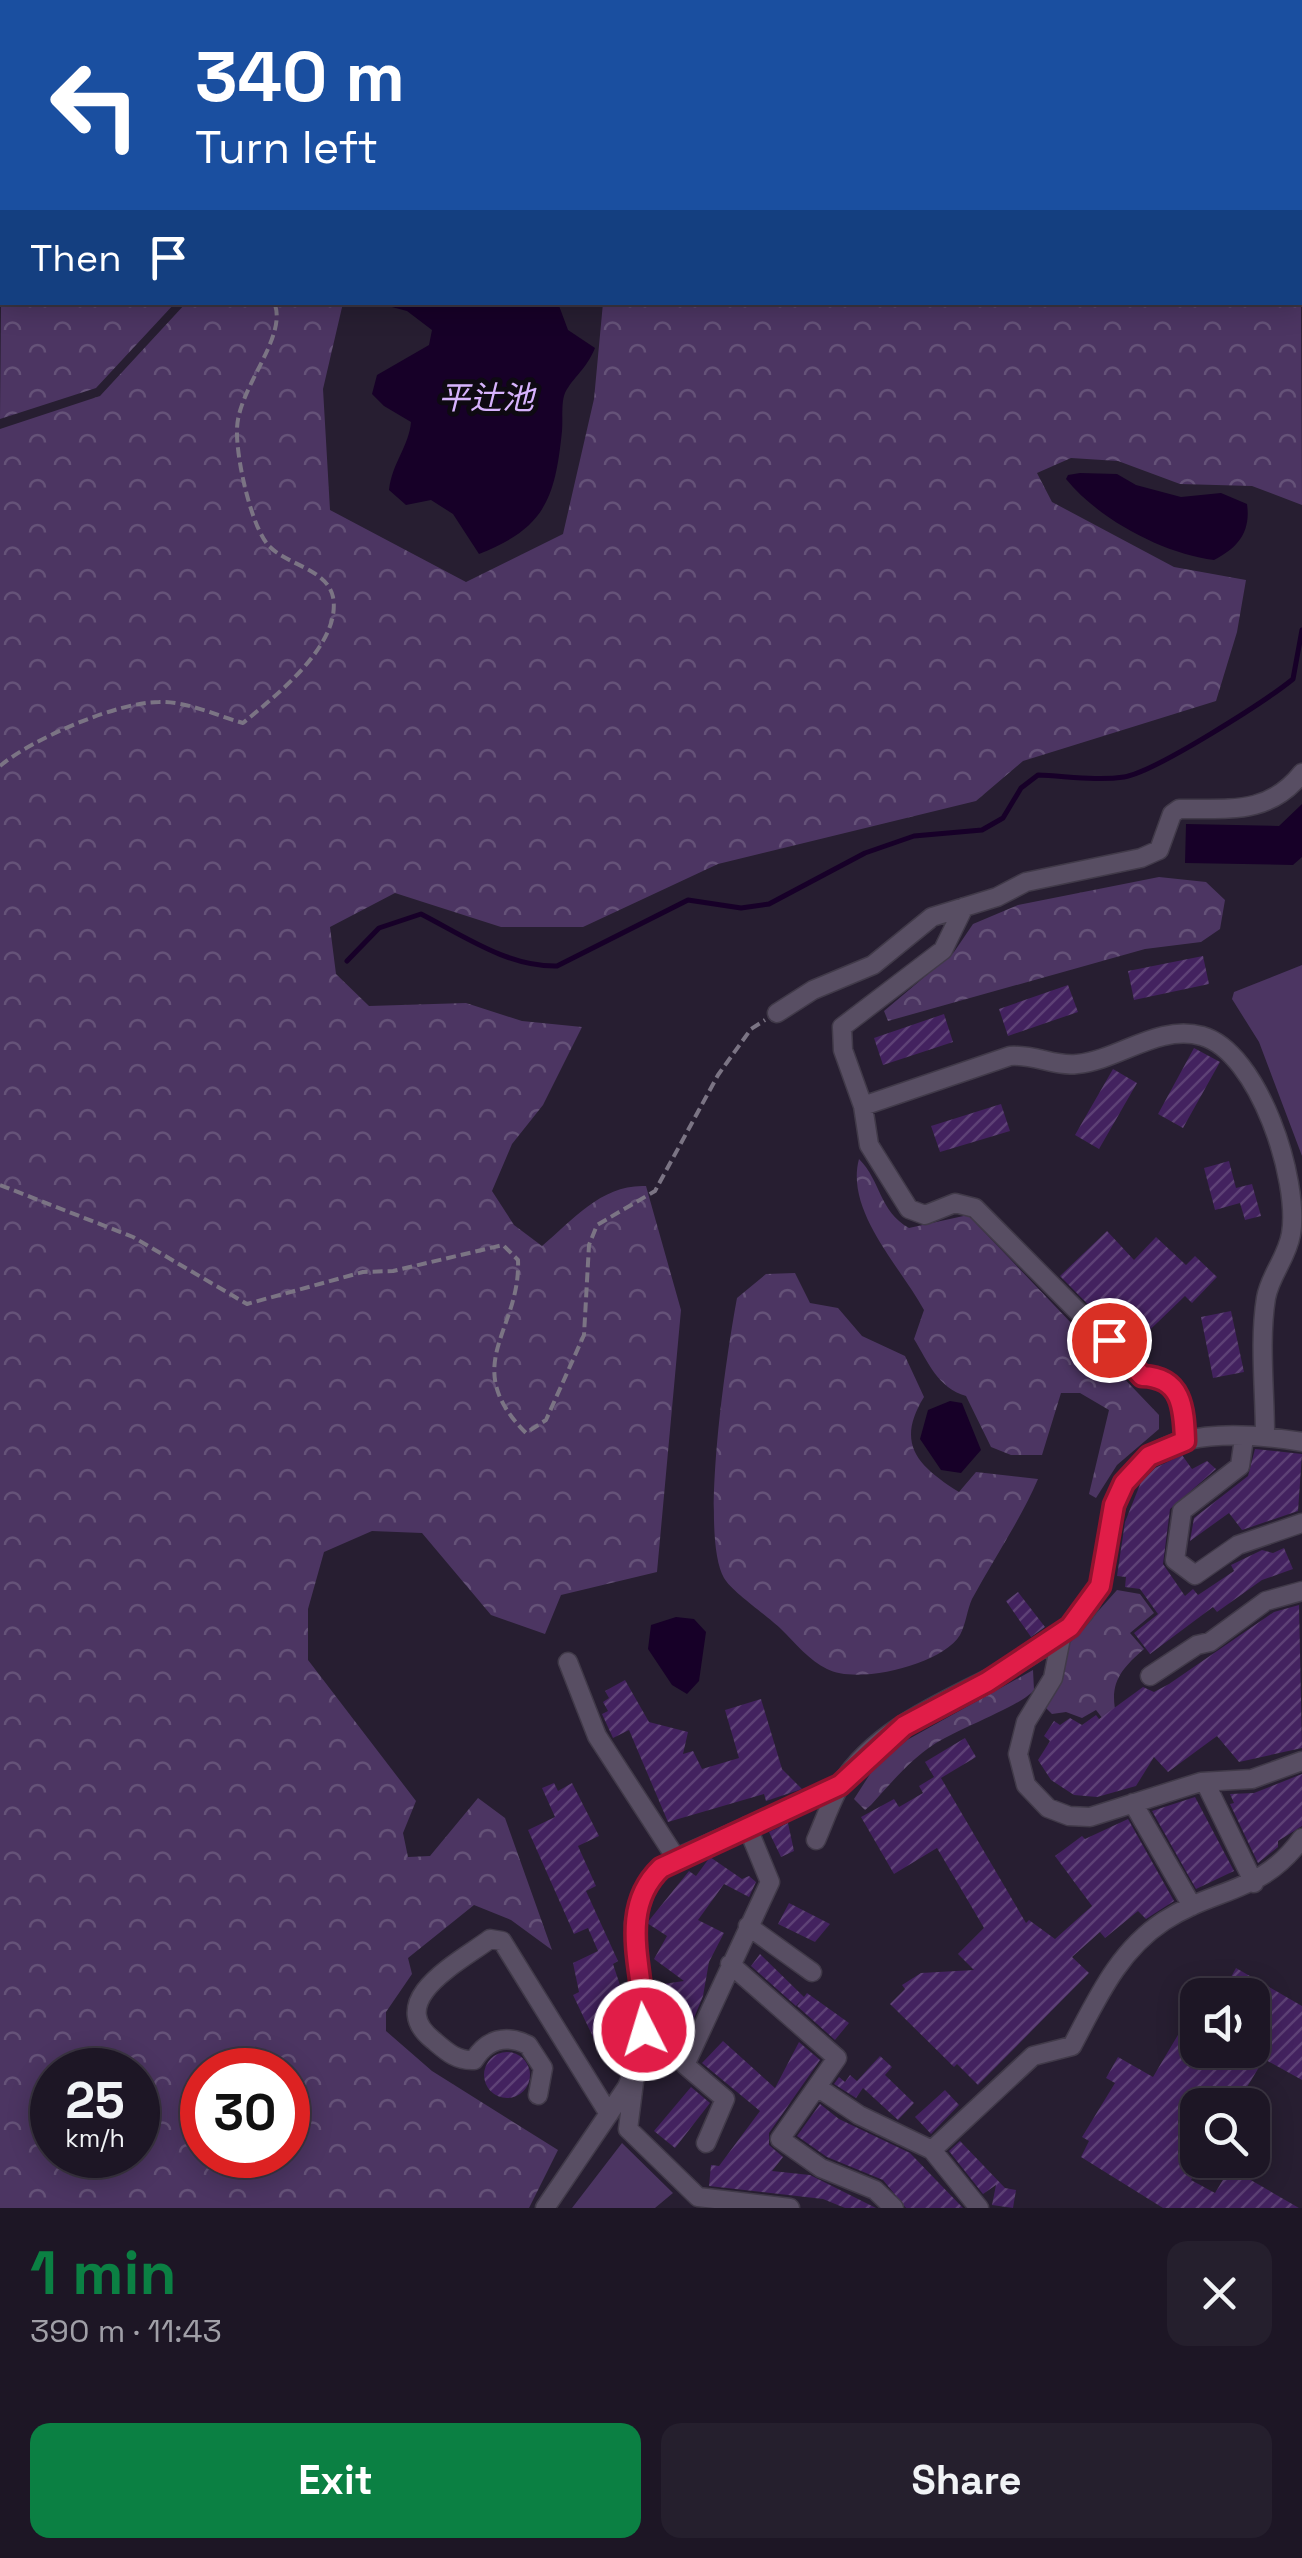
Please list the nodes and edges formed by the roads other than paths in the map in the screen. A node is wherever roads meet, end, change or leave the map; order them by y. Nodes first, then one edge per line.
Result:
1 (1302, 774) edge
2 (964, 907) junction
3 (777, 1014) road end
4 (863, 1106) junction
5 (1265, 1436) junction
6 (1244, 1438) junction
7 (1185, 1441) junction
8 (1302, 1442) edge
9 (1302, 1523) edge
10 (1302, 1591) edge
11 (1062, 1632) junction
12 (568, 1662) dead end
13 (1150, 1676) dead end
14 (1302, 1761) edge
15 (1205, 1782) junction
16 (840, 1785) junction
17 (1133, 1803) junction
18 (748, 1826) junction
19 (1302, 1838) edge
20 (816, 1840) dead end
21 (676, 1858) junction
22 (1254, 1884) junction
23 (1192, 1906) junction
24 (748, 1926) junction
25 (730, 1964) junction
26 (812, 1972) dead end
27 (636, 2066) junction
28 (817, 2087) junction
29 (538, 2095) dead end
30 (609, 2114) junction
31 (706, 2143) dead end
32 (932, 2150) junction
33 (546, 2208) edge
34 (784, 2208) edge
35 (894, 2208) edge
36 (979, 2208) edge

1 - 2 street
2 - 3 street
2 - 4 street
4 - 5 street
4 - 7 street
5 - 6 street
5 - 8 street
6 - 7 street
6 - 9 street
7 - 11 street
10 - 13 street
11 - 16 street
11 - 17 street
12 - 21 street
14 - 15 street
15 - 17 street
15 - 22 street
16 - 18 street
16 - 20 street
17 - 23 street
18 - 21 street
18 - 24 street
19 - 22 street
21 - 27 street
22 - 23 street
23 - 32 street
24 - 25 street
24 - 26 street
25 - 28 street
25 - 31 street
27 - 30 street
27 - 34 street
28 - 32 street
28 - 35 street
29 - 30 street
30 - 33 street
32 - 36 street

